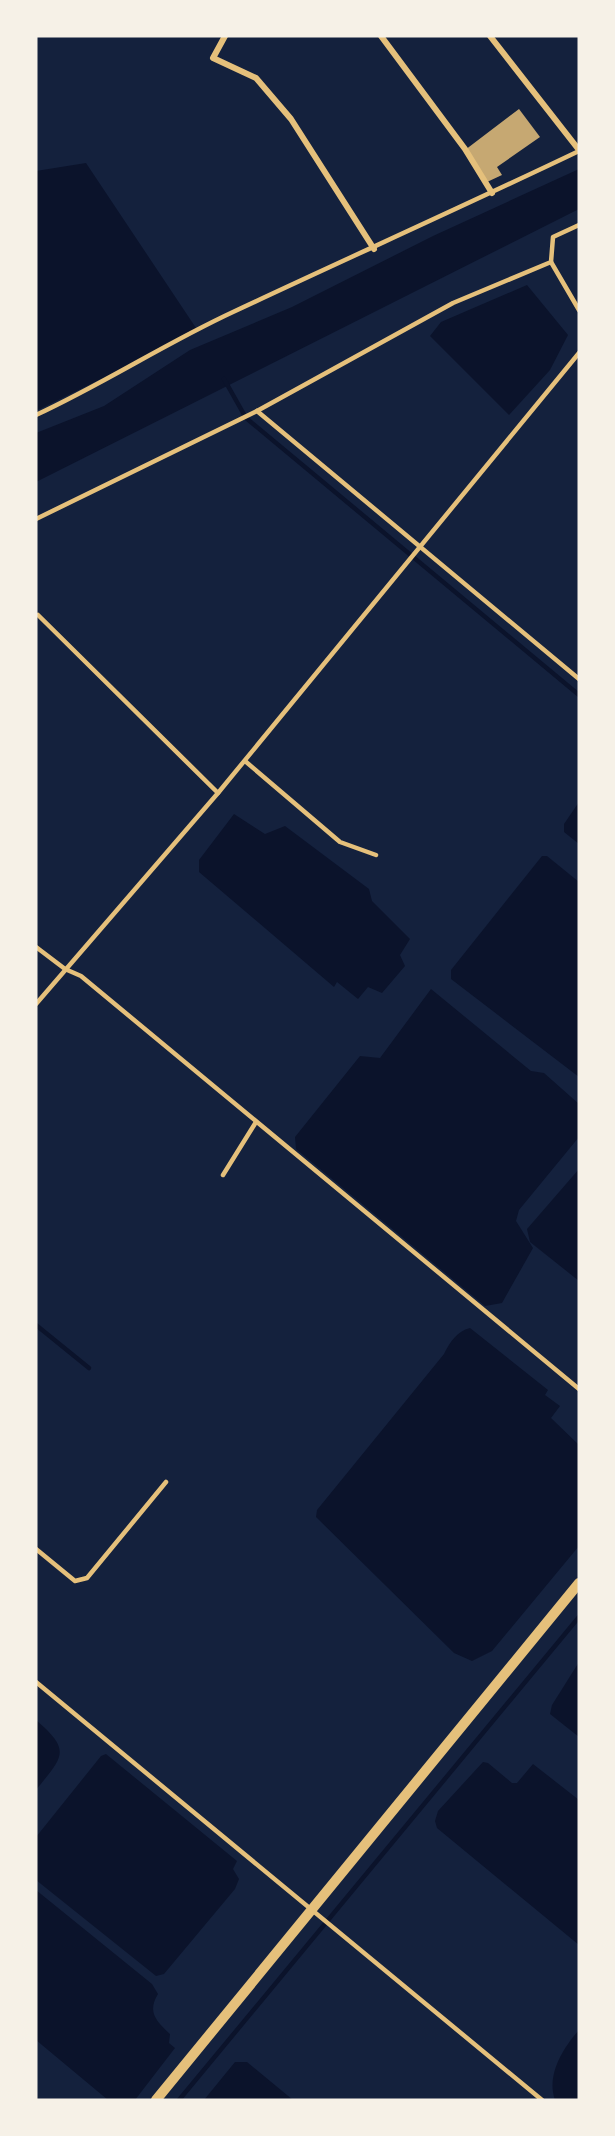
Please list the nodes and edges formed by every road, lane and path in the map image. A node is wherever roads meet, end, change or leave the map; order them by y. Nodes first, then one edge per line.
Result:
1 (225, 36) edge
2 (381, 36) edge
3 (490, 36) edge
4 (579, 151) edge
5 (492, 192) junction
6 (579, 225) edge
7 (374, 249) junction
8 (551, 262) junction
9 (579, 310) edge
10 (579, 353) edge
11 (257, 411) junction
12 (36, 415) edge
13 (36, 519) edge
14 (420, 547) junction
15 (38, 615) dead end
16 (579, 679) edge
17 (245, 761) junction
18 (219, 793) junction
19 (376, 855) dead end
20 (36, 947) edge
21 (65, 969) junction
22 (36, 1004) edge
23 (256, 1122) junction
24 (223, 1175) dead end
25 (579, 1389) edge
26 (166, 1482) dead end
27 (36, 1549) edge
28 (579, 1583) edge
29 (36, 1682) edge
30 (310, 1911) junction
31 (156, 2100) edge
32 (542, 2100) edge

1 - 7 street
2 - 5 street
3 - 4 street
4 - 5 lane
5 - 7 lane
6 - 8 lane
7 - 12 lane
8 - 9 lane
8 - 11 lane
10 - 14 lane
11 - 13 lane
11 - 14 lane
14 - 16 lane
14 - 17 lane
15 - 18 lane
17 - 18 lane
17 - 19 lane
18 - 21 lane
20 - 21 lane
21 - 22 lane
21 - 23 lane
23 - 24 lane
23 - 25 lane
26 - 27 lane
28 - 30 street
29 - 30 lane
30 - 31 street
30 - 32 lane

